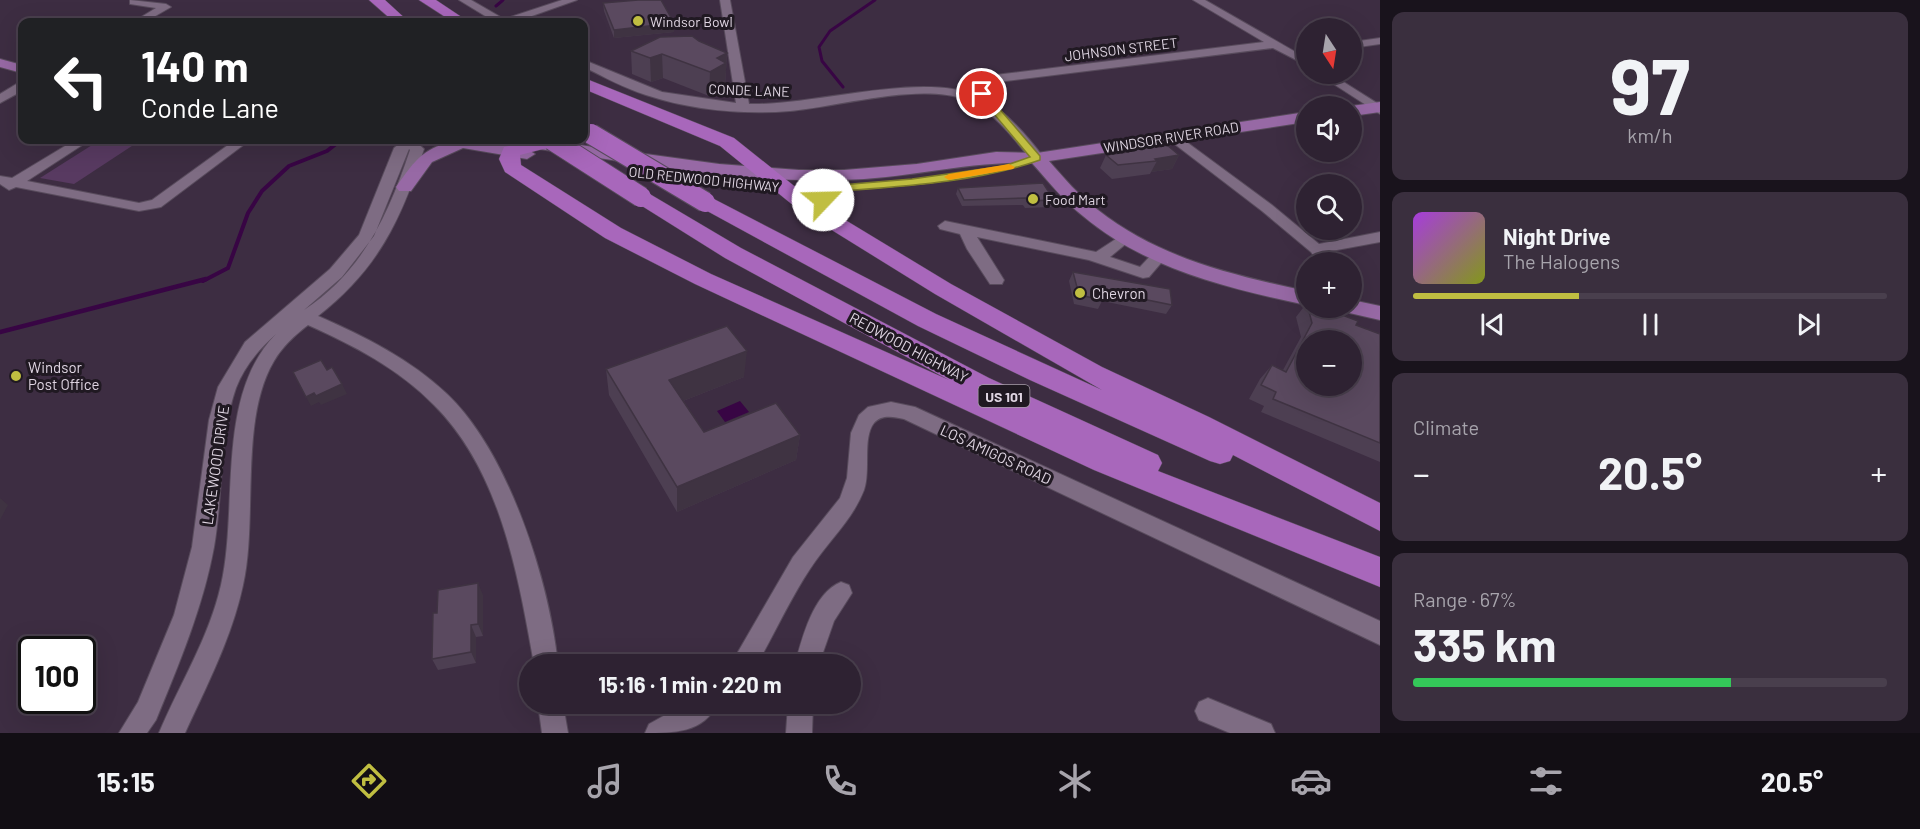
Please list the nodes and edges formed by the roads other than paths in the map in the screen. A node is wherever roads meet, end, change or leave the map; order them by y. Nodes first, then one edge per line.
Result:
1 (360, 0) edge
2 (376, 0) edge
3 (409, 0) edge
4 (426, 0) edge
5 (464, 0) edge
6 (572, 0) edge
7 (725, 0) edge
8 (1198, 0) edge
9 (134, 2) dead end
10 (145, 18) edge
11 (376, 18) edge
12 (397, 18) edge
13 (432, 18) edge
14 (455, 18) edge
15 (497, 18) edge
16 (516, 18) edge
17 (1380, 41) edge
18 (1276, 44) junction
19 (1362, 44) edge
20 (0, 54) edge
21 (1293, 54) junction
22 (1296, 54) edge
23 (1296, 56) edge
24 (18, 58) edge
25 (0, 63) edge
26 (588, 65) edge
27 (18, 68) edge
28 (1340, 84) edge
29 (588, 85) edge
30 (18, 88) edge
31 (972, 89) junction
32 (919, 91) junction
33 (0, 99) edge
34 (743, 107) junction
35 (1379, 108) edge
36 (1362, 110) edge
37 (1296, 118) edge
38 (1002, 119) junction
39 (588, 133) edge
40 (1173, 136) junction
41 (76, 144) edge
42 (238, 144) edge
43 (407, 144) edge
44 (413, 144) edge
45 (461, 144) edge
46 (480, 144) edge
47 (528, 144) edge
48 (549, 144) edge
49 (559, 144) edge
50 (511, 146) edge
51 (1036, 158) junction
52 (765, 173) junction
53 (7, 181) edge
54 (405, 187) junction
55 (782, 188) junction
56 (840, 188) junction
57 (0, 192) edge
58 (829, 220) junction
59 (945, 226) dead end
60 (966, 230) junction
61 (1380, 237) edge
62 (1125, 238) junction
63 (1316, 249) junction
64 (1318, 252) edge
65 (1159, 256) junction
66 (1098, 258) junction
67 (996, 280) dead end
68 (1296, 296) edge
69 (1362, 309) edge
70 (1380, 313) edge
71 (300, 314) junction
72 (1380, 519) edge
73 (1380, 523) edge
74 (1380, 571) edge
75 (841, 593) dead end
76 (1380, 633) edge
77 (544, 654) edge
78 (749, 654) edge
79 (810, 654) edge
80 (1208, 711) dead end
81 (552, 714) edge
82 (691, 714) edge
83 (800, 714) edge
84 (132, 733) edge
85 (172, 733) edge
86 (555, 733) edge
87 (658, 733) edge
88 (799, 733) edge
89 (1262, 733) edge

1 - 11 highway
2 - 12 highway
3 - 13 highway
4 - 14 highway
5 - 15 street
6 - 16 street
7 - 34 street
8 - 18 street
9 - 10 street
17 - 19 street
18 - 21 street
18 - 31 street, JOHNSON STREET
20 - 24 main road
21 - 22 street
21 - 23 street
25 - 27 main road
26 - 34 street, CONDE LANE
28 - 35 street
29 - 52 highway
30 - 33 street
31 - 32 street, CONDE LANE
31 - 38 street, CONDE LANE
32 - 34 street, CONDE LANE
32 - 38 street, CONDE LANE
35 - 36 main road
37 - 40 main road, WINDSOR RIVER ROAD
38 - 51 street, CONDE LANE
39 - 73 highway, US 101, bridge
40 - 51 main road, WINDSOR RIVER ROAD
40 - 63 street
41 - 53 street
42 - 53 street
43 - 71 street, LAKEWOOD DRIVE
44 - 54 street, LAKEWOOD DRIVE
45 - 54 main road
46 - 50 main road, OLD REDWOOD HIGHWAY
47 - 50 highway
48 - 74 highway, REDWOOD HIGHWAY / US 101, bridge
49 - 52 main road, OLD REDWOOD HIGHWAY
50 - 55 main road, OLD REDWOOD HIGHWAY
50 - 74 highway
51 - 52 main road, OLD REDWOOD HIGHWAY
51 - 56 main road, OLD REDWOOD HIGHWAY
51 - 62 main road
52 - 55 highway
53 - 57 street
54 - 71 street, LAKEWOOD DRIVE
55 - 56 main road, OLD REDWOOD HIGHWAY
55 - 58 highway
56 - 58 highway
58 - 72 highway
59 - 60 street
60 - 66 street
60 - 67 street
61 - 63 street
62 - 65 main road
62 - 66 street
63 - 64 street
65 - 66 street
65 - 68 main road
69 - 70 main road
71 - 77 street
71 - 84 street, LAKEWOOD DRIVE
71 - 85 street, LAKEWOOD DRIVE
75 - 79 street
76 - 78 street, LOS AMIGOS ROAD
80 - 89 street
81 - 86 street
82 - 87 street
83 - 88 street

